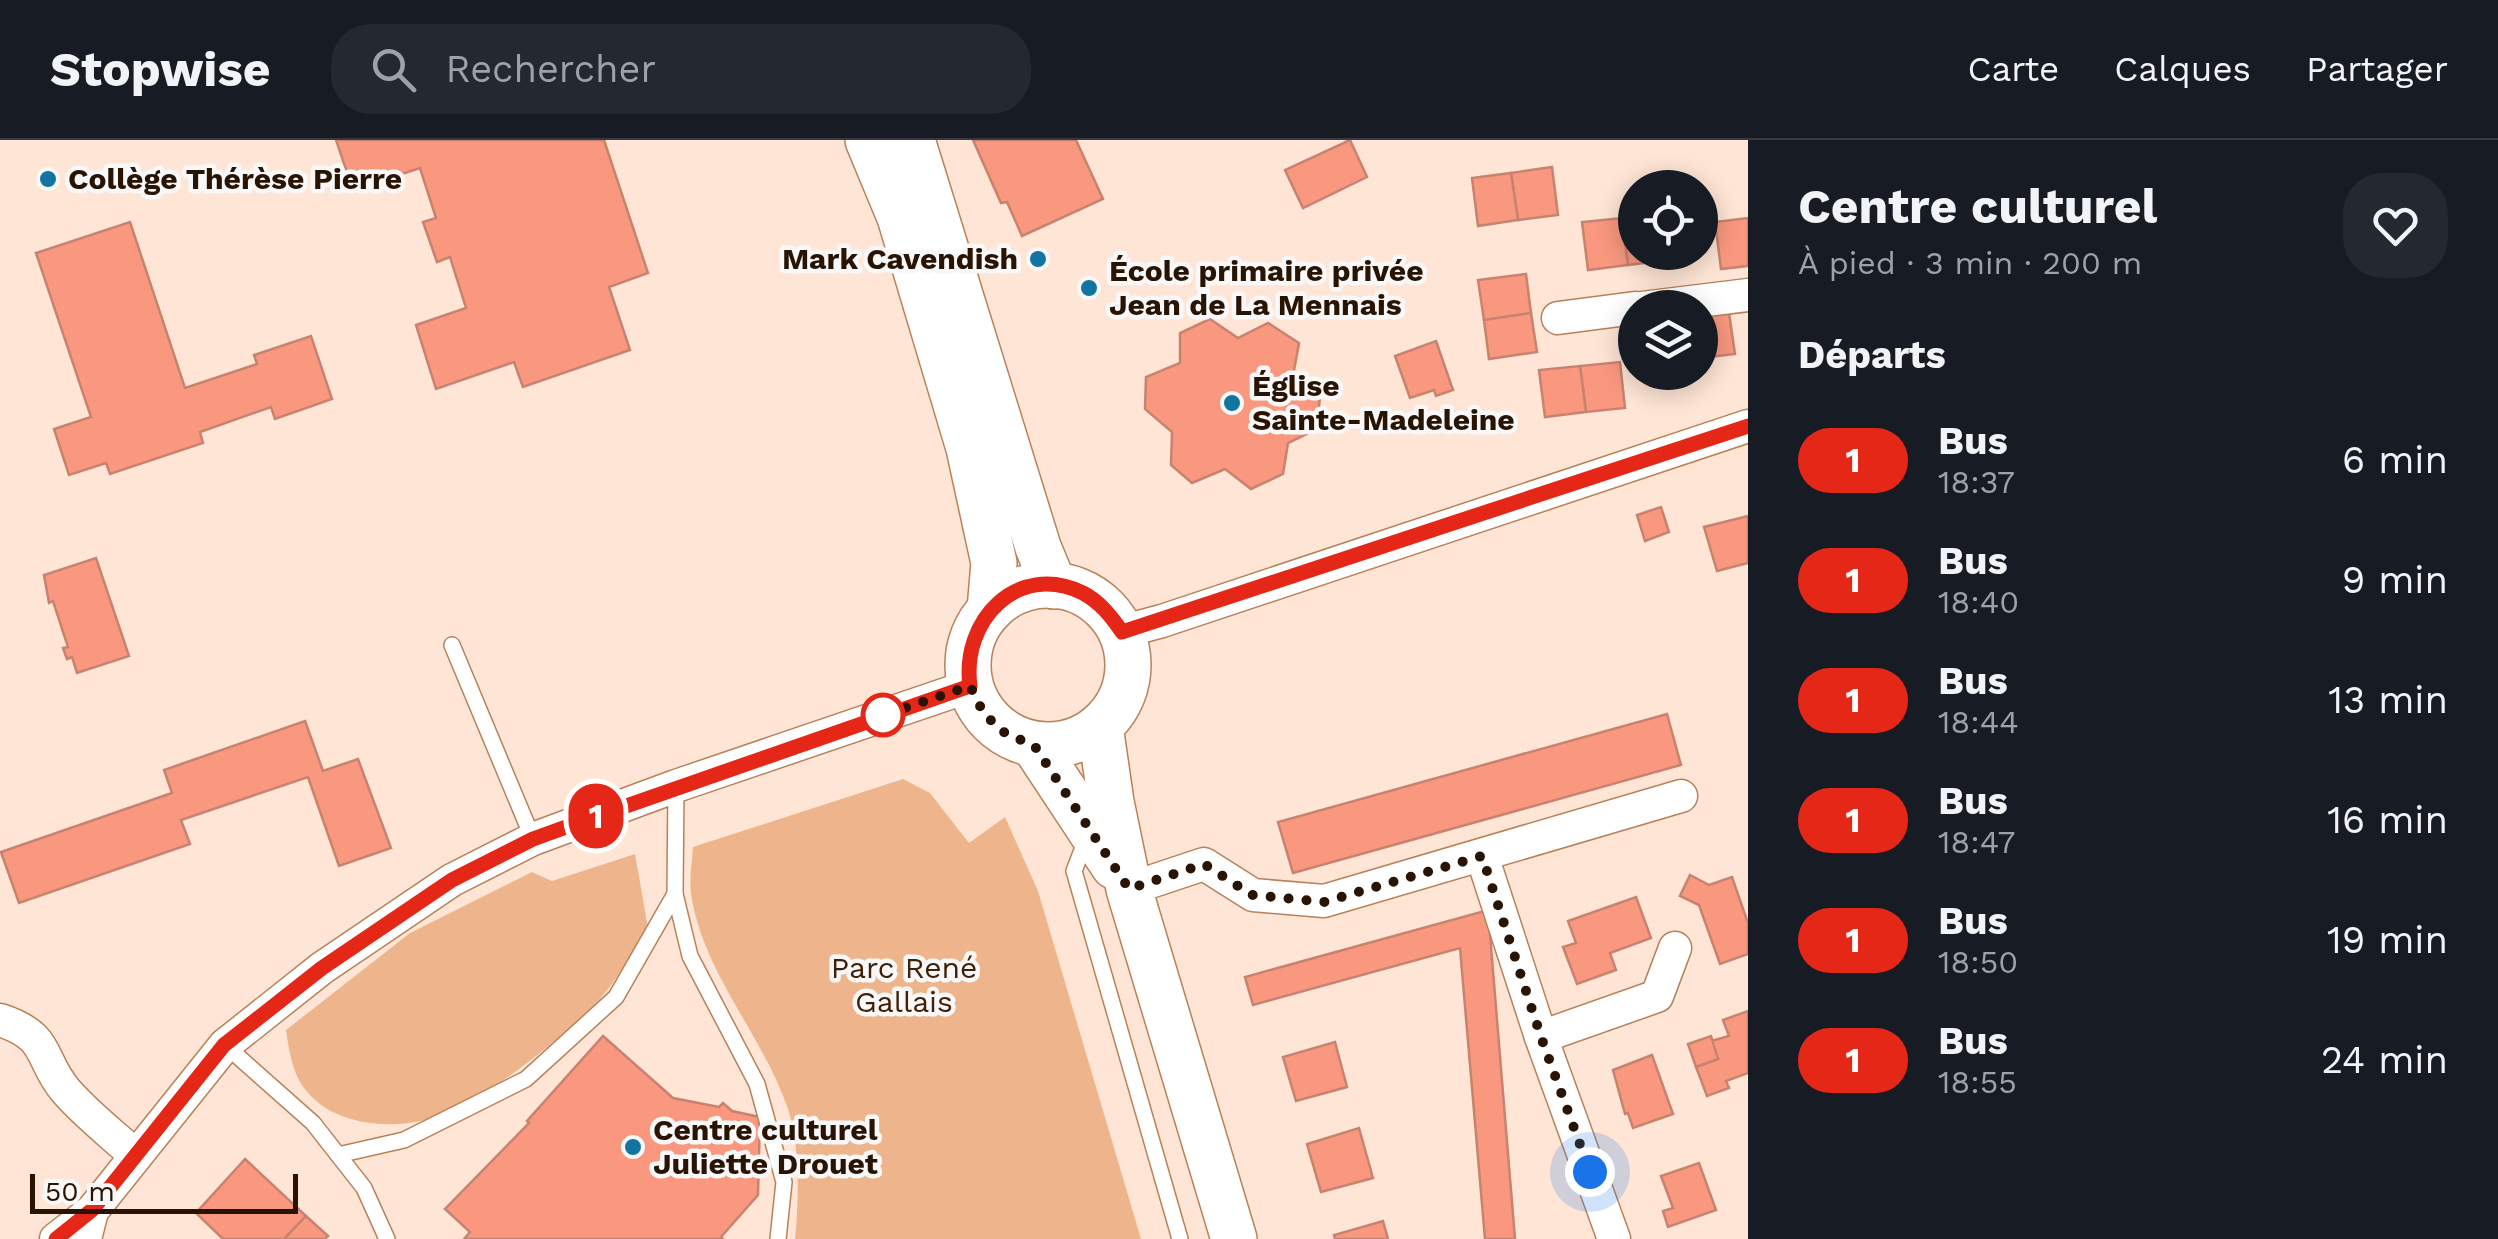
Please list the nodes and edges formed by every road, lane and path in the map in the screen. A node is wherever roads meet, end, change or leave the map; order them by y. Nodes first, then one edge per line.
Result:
1 (868, 140) edge
2 (912, 140) edge
3 (1748, 295) edge
4 (1718, 299) edge
5 (1618, 311) edge
6 (1558, 318) dead end
7 (1748, 426) edge
8 (1054, 586) junction
9 (990, 610) junction
10 (1122, 632) junction
11 (452, 645) dead end
12 (970, 686) junction
13 (1100, 726) junction
14 (1034, 745) junction
15 (676, 786) junction
16 (1682, 796) dead end
17 (1090, 828) junction
18 (533, 839) junction
19 (1482, 856) junction
20 (1129, 889) junction
21 (675, 894) junction
22 (1675, 948) dead end
23 (0, 1020) edge
24 (1541, 1037) junction
25 (224, 1045) junction
26 (338, 1155) junction
27 (136, 1156) junction
28 (88, 1225) edge
29 (56, 1239) edge
30 (386, 1239) edge
31 (778, 1239) edge
32 (1180, 1239) edge
33 (1234, 1239) edge
34 (1614, 1239) edge

1 - 9 street
2 - 8 street
3 - 4 street
5 - 6 street
7 - 10 street
8 - 9 street
8 - 10 street
9 - 12 street
10 - 13 street
11 - 18 lane
12 - 14 street
12 - 15 street
13 - 14 street
13 - 20 street
14 - 17 street
15 - 18 street
15 - 21 lane
16 - 19 street
17 - 20 street
17 - 32 lane
18 - 25 street
19 - 20 street
19 - 24 street
20 - 33 street
21 - 26 lane
21 - 31 lane
22 - 24 street
23 - 27 street
24 - 34 street
25 - 26 lane
25 - 27 street
26 - 30 lane
27 - 28 street
28 - 29 street

